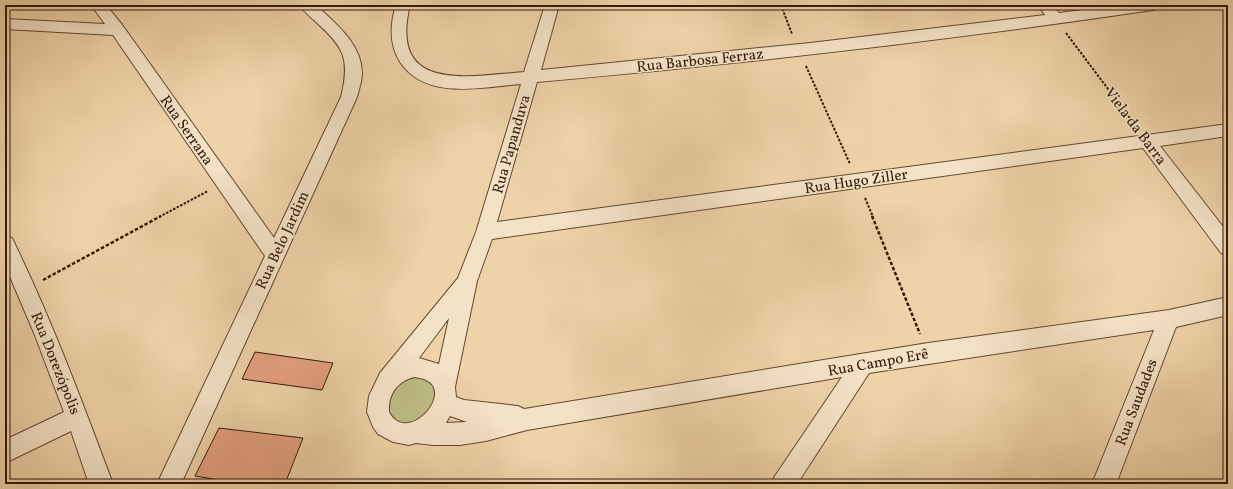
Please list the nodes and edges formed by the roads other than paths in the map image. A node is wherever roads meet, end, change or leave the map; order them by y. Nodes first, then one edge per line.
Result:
1 (98, 5) edge
2 (307, 5) edge
3 (403, 5) edge
4 (552, 5) edge
5 (1045, 5) edge
6 (1153, 5) edge
7 (1056, 20) junction
8 (5, 24) edge
9 (118, 30) junction
10 (530, 78) junction
11 (1228, 130) edge
12 (1147, 141) junction
13 (485, 232) junction
14 (5, 244) edge
15 (1228, 247) edge
16 (275, 255) junction
17 (467, 281) junction
18 (1228, 306) edge
19 (1169, 319) junction
20 (862, 365) junction
21 (394, 375) junction
22 (445, 394) junction
23 (77, 416) junction
24 (527, 419) junction
25 (417, 432) junction
26 (5, 452) edge
27 (101, 484) edge
28 (169, 484) edge
29 (783, 484) edge
30 (1104, 484) edge

1 - 9 street, Rua Serrana
2 - 16 street, Rua Belo Jardim
3 - 10 street, Rua Barbosa Ferraz
4 - 10 street, Rua Papanduva
5 - 7 street
6 - 7 street, Rua Barbosa Ferraz
7 - 10 street, Rua Barbosa Ferraz
8 - 9 street
9 - 16 street, Rua Serrana
10 - 13 street, Rua Papanduva
11 - 12 street, Rua Hugo Ziller
12 - 13 street, Rua Hugo Ziller
12 - 15 street, Viela da Barra
13 - 17 street, Rua Papanduva
14 - 23 street, Rua Dorezópolis
16 - 28 street, Rua Belo Jardim
17 - 21 street, Rua Papanduva
17 - 22 street, Rua Papanduva
18 - 19 street, Rua Campo Erê
19 - 20 street, Rua Campo Erê
19 - 30 street, Rua Saudades
20 - 24 street, Rua Campo Erê
20 - 29 street
21 - 22 street
21 - 25 street
22 - 24 street, Rua Campo Erê
22 - 25 street
23 - 26 street
23 - 27 street, Rua Dorezópolis
24 - 25 street, Rua Campo Erê

